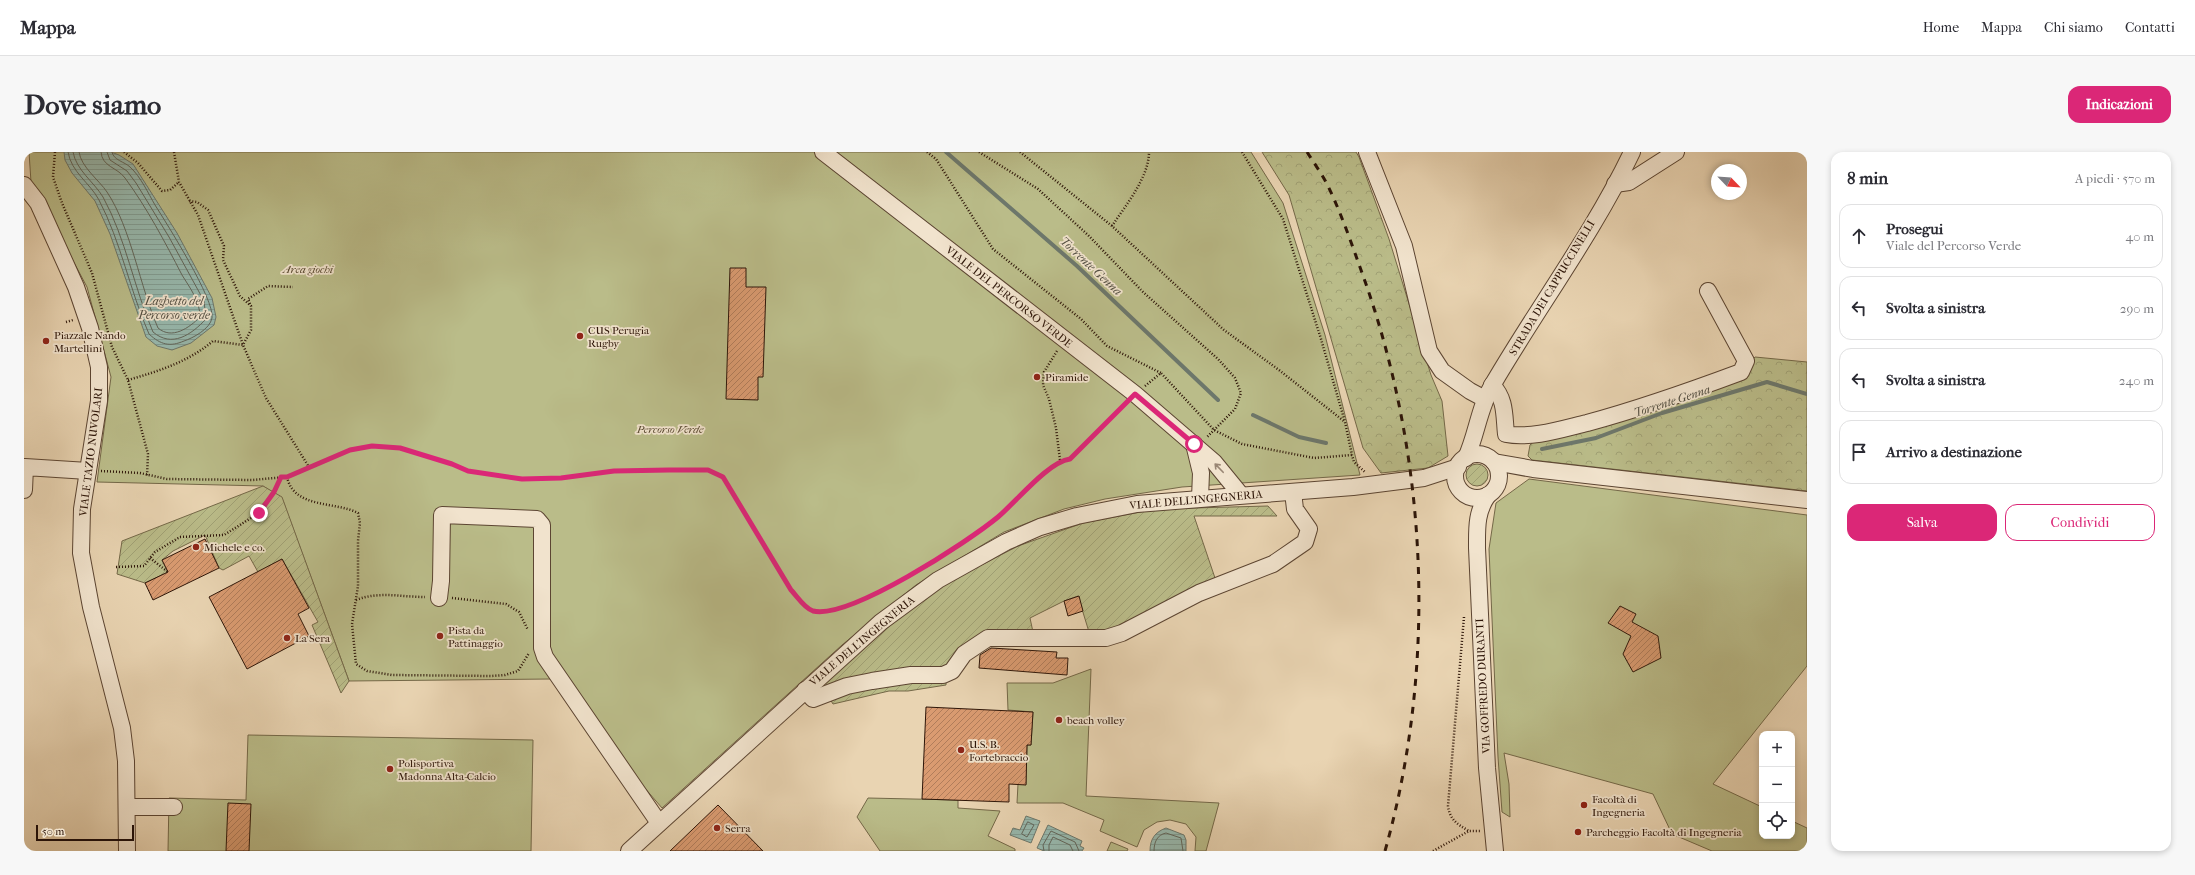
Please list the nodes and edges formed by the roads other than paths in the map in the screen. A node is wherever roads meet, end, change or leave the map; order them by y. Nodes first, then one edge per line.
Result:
1 (823, 152) edge
2 (1367, 152) edge
3 (1632, 152) edge
4 (1676, 152) edge
5 (1615, 184) junction
6 (24, 185) edge
7 (1708, 291) dead end
8 (1489, 392) junction
9 (1478, 427) junction
10 (1199, 442) junction
11 (1489, 459) junction
12 (1462, 462) junction
13 (1533, 470) junction
14 (88, 471) junction
15 (1424, 478) junction
16 (24, 490) edge
17 (1493, 490) junction
18 (1293, 492) junction
19 (1463, 492) junction
20 (1241, 495) junction
21 (1200, 498) junction
22 (1807, 500) edge
23 (1477, 520) junction
24 (439, 598) road end
25 (805, 690) junction
26 (127, 807) junction
27 (174, 808) dead end
28 (659, 823) junction
29 (127, 851) edge
30 (630, 851) edge
31 (1495, 851) edge

1 - 10 street, VIALE DEL PERCORSO VERDE
2 - 8 street
3 - 5 street, STRADA DEI CAPPUCCINELLI
4 - 5 street
5 - 8 street, STRADA DEI CAPPUCCINELLI
6 - 14 street, VIALE TAZIO NUVOLARI
7 - 8 street
8 - 9 street, STRADA DEI CAPPUCCINELLI
9 - 11 street, STRADA DEI CAPPUCCINELLI
9 - 12 street, STRADA DEI CAPPUCCINELLI
20 -> 10 street, VIALE DEL PERCORSO VERDE
10 - 21 street
11 - 12 street
11 - 13 street
11 - 17 street
12 - 15 street, VIALE DELL'INGEGNERIA
12 - 19 street
13 - 17 street
13 - 22 street
14 - 16 street
14 - 26 street, VIALE TAZIO NUVOLARI
15 - 18 street, VIALE DELL'INGEGNERIA
15 - 19 street, VIALE DELL'INGEGNERIA
17 - 19 street
17 - 23 street, VIA GOFFREDO DURANTI
18 - 20 street, VIALE DELL'INGEGNERIA
18 - 25 street
19 - 23 street, VIA GOFFREDO DURANTI
20 - 21 street, VIALE DELL'INGEGNERIA
21 - 25 street, VIALE DELL'INGEGNERIA
23 - 31 street, VIA GOFFREDO DURANTI
24 - 28 street
25 - 28 street, VIALE DELL'INGEGNERIA
26 - 27 street
26 - 29 street, VIALE TAZIO NUVOLARI
28 - 30 street, VIALE DELL'INGEGNERIA

